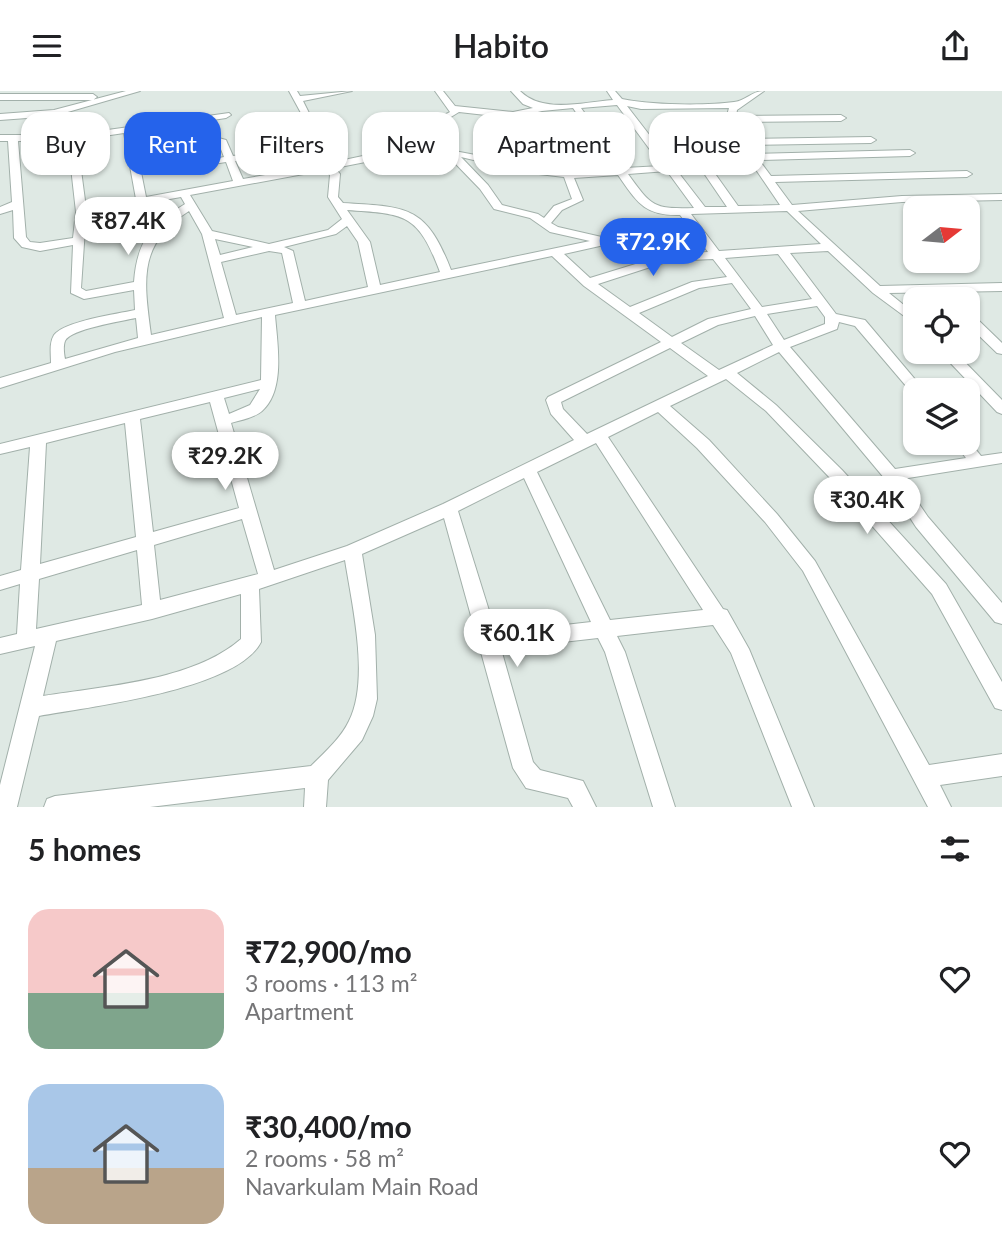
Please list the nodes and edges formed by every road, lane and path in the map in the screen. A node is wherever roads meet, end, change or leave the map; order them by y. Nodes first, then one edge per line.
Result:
1 (136, 91) edge
2 (348, 91) edge
3 (439, 91) edge
4 (515, 91) edge
5 (571, 91) edge
6 (611, 91) edge
7 (760, 91) edge
8 (51, 94) edge
9 (296, 95) edge
10 (0, 97) edge
11 (113, 97) junction
12 (622, 102) junction
13 (577, 104) junction
14 (738, 105) junction
15 (542, 108) junction
16 (454, 109) junction
17 (305, 112) edge
18 (453, 112) edge
19 (582, 112) edge
20 (732, 112) edge
21 (226, 115) dead end
22 (221, 116) edge
23 (0, 117) edge
24 (841, 118) dead end
25 (765, 119) edge
26 (0, 138) edge
27 (13, 138) junction
28 (21, 138) edge
29 (649, 138) edge
30 (871, 139) dead end
31 (221, 141) edge
32 (765, 141) edge
33 (910, 153) dead end
34 (14, 155) junction
35 (0, 156) edge
36 (765, 157) edge
37 (235, 158) edge
38 (230, 159) junction
39 (459, 161) edge
40 (221, 162) edge
41 (14, 167) junction
42 (0, 169) edge
43 (967, 174) dead end
44 (76, 175) edge
45 (137, 175) edge
46 (282, 175) edge
47 (335, 175) edge
48 (571, 175) edge
49 (623, 175) edge
50 (677, 175) edge
51 (710, 175) edge
52 (765, 175) edge
53 (768, 179) junction
54 (239, 183) junction
55 (1002, 197) edge
56 (187, 199) junction
57 (142, 201) junction
58 (17, 204) junction
59 (340, 206) junction
60 (789, 208) junction
61 (735, 210) junction
62 (0, 211) edge
63 (683, 211) junction
64 (702, 211) junction
65 (81, 212) junction
66 (349, 219) junction
67 (545, 223) junction
68 (695, 226) junction
69 (208, 234) junction
70 (79, 241) junction
71 (608, 241) junction
72 (269, 246) junction
73 (833, 247) junction
74 (781, 250) junction
75 (555, 252) junction
76 (715, 254) junction
77 (215, 260) junction
78 (447, 275) junction
79 (735, 279) junction
80 (588, 283) junction
81 (141, 285) junction
82 (980, 287) edge
83 (1002, 287) edge
84 (903, 289) edge
85 (375, 290) junction
86 (877, 290) junction
87 (821, 302) junction
88 (300, 305) junction
89 (759, 311) junction
90 (903, 311) edge
91 (268, 312) junction
92 (142, 313) junction
93 (628, 313) junction
94 (832, 317) junction
95 (231, 320) junction
96 (980, 329) edge
97 (145, 341) junction
98 (671, 342) junction
99 (781, 346) junction
100 (1002, 350) edge
101 (959, 364) edge
102 (58, 366) junction
103 (723, 375) junction
104 (907, 378) edge
105 (0, 383) edge
106 (267, 383) junction
107 (216, 396) junction
108 (659, 405) junction
109 (1002, 409) edge
110 (132, 416) junction
111 (223, 420) junction
112 (592, 438) junction
113 (38, 439) junction
114 (0, 449) edge
115 (972, 455) edge
116 (1002, 458) edge
117 (977, 461) junction
118 (528, 469) junction
119 (891, 475) junction
120 (449, 507) junction
121 (250, 511) junction
122 (145, 541) junction
123 (353, 551) junction
124 (30, 574) junction
125 (259, 582) junction
126 (0, 583) edge
127 (152, 611) junction
128 (1002, 615) edge
129 (720, 616) junction
130 (604, 627) junction
131 (48, 635) junction
132 (26, 640) junction
133 (489, 642) junction
134 (0, 646) edge
135 (1002, 701) edge
136 (30, 708) junction
137 (1002, 765) edge
138 (317, 776) junction
139 (924, 777) junction
140 (178, 799) edge
141 (6, 807) edge
142 (55, 807) edge
143 (316, 807) edge
144 (586, 807) edge
145 (664, 807) edge
146 (803, 807) edge
147 (940, 807) edge

1 - 11 street
2 - 9 street
3 - 16 street
4 - 15 street
5 - 13 street
6 - 12 street
7 - 14 street
8 - 10 street
8 - 11 street
9 - 17 street
11 - 23 street
12 - 13 street
12 - 14 street
12 - 29 street
13 - 15 street
13 - 19 street
14 - 20 street
15 - 16 street
16 - 18 street
21 - 22 street
24 - 25 street
26 - 27 street
27 - 28 street
27 - 34 street
30 - 32 street
31 - 38 street
33 - 36 street
34 - 35 street
34 - 41 street
37 - 38 street
38 - 40 street
38 - 54 street
39 - 67 street
41 - 42 street
41 - 58 street
43 - 53 street
44 - 65 street
45 - 57 street
46 - 54 street
47 - 59 street
48 - 67 street
49 - 63 street
50 - 64 street
51 - 61 street
52 - 53 street
53 - 60 street
54 - 56 street
55 - 60 street
56 - 57 street
56 - 69 street
56 - 81 street
57 - 65 street
58 - 62 street
58 - 70 street
59 - 66 street
59 - 78 street
60 - 61 street
60 - 73 street
61 - 64 street
63 - 64 street
63 - 68 street
65 - 70 street
66 - 72 street
66 - 85 street
67 - 71 street
68 - 71 street
68 - 76 street
69 - 72 street
69 - 77 street
70 - 81 street
71 - 75 street
72 - 77 street
72 - 88 street
73 - 74 street
73 - 86 street
74 - 76 street
74 - 87 street
75 - 78 street
75 - 80 street
76 - 79 street
76 - 80 street
77 - 95 street
78 - 85 street
79 - 89 street
79 - 93 street
80 - 93 street
81 - 92 street
82 - 83 street
84 - 86 street
85 - 88 street
86 - 90 street
87 - 89 street
87 - 94 street
88 - 91 street
89 - 98 street
89 - 99 street
91 - 95 street
91 - 106 street
92 - 97 street
92 - 102 street
93 - 98 street
94 - 99 street
94 - 104 street
95 - 97 street
96 - 100 street
97 - 102 street
98 - 103 street
98 - 112 street
99 - 103 street
99 - 119 street
101 - 109 street
102 - 105 street
103 - 108 street
103 - 135 street
106 - 107 street
106 - 111 street
107 - 110 street
107 - 111 street
108 - 112 street
108 - 139 street
110 - 113 street
110 - 122 street
111 - 121 street
112 - 118 street
112 - 129 street
113 - 114 street
113 - 124 street
115 - 117 street
116 - 117 street
117 - 119 street
118 - 120 street
118 - 130 street
119 - 128 street
120 - 123 street
120 - 133 street
121 - 122 street
121 - 125 street
122 - 124 street
122 - 127 street
123 - 125 street
123 - 138 street
124 - 126 street
124 - 132 street
125 - 127 street
125 - 136 street
127 - 131 street
129 - 130 street
129 - 146 street
130 - 133 street
130 - 145 street
131 - 132 street
131 - 136 street
132 - 134 street
133 - 144 street
136 - 141 street
137 - 139 street
138 - 140 street
138 - 143 street
139 - 147 street
140 - 142 street

